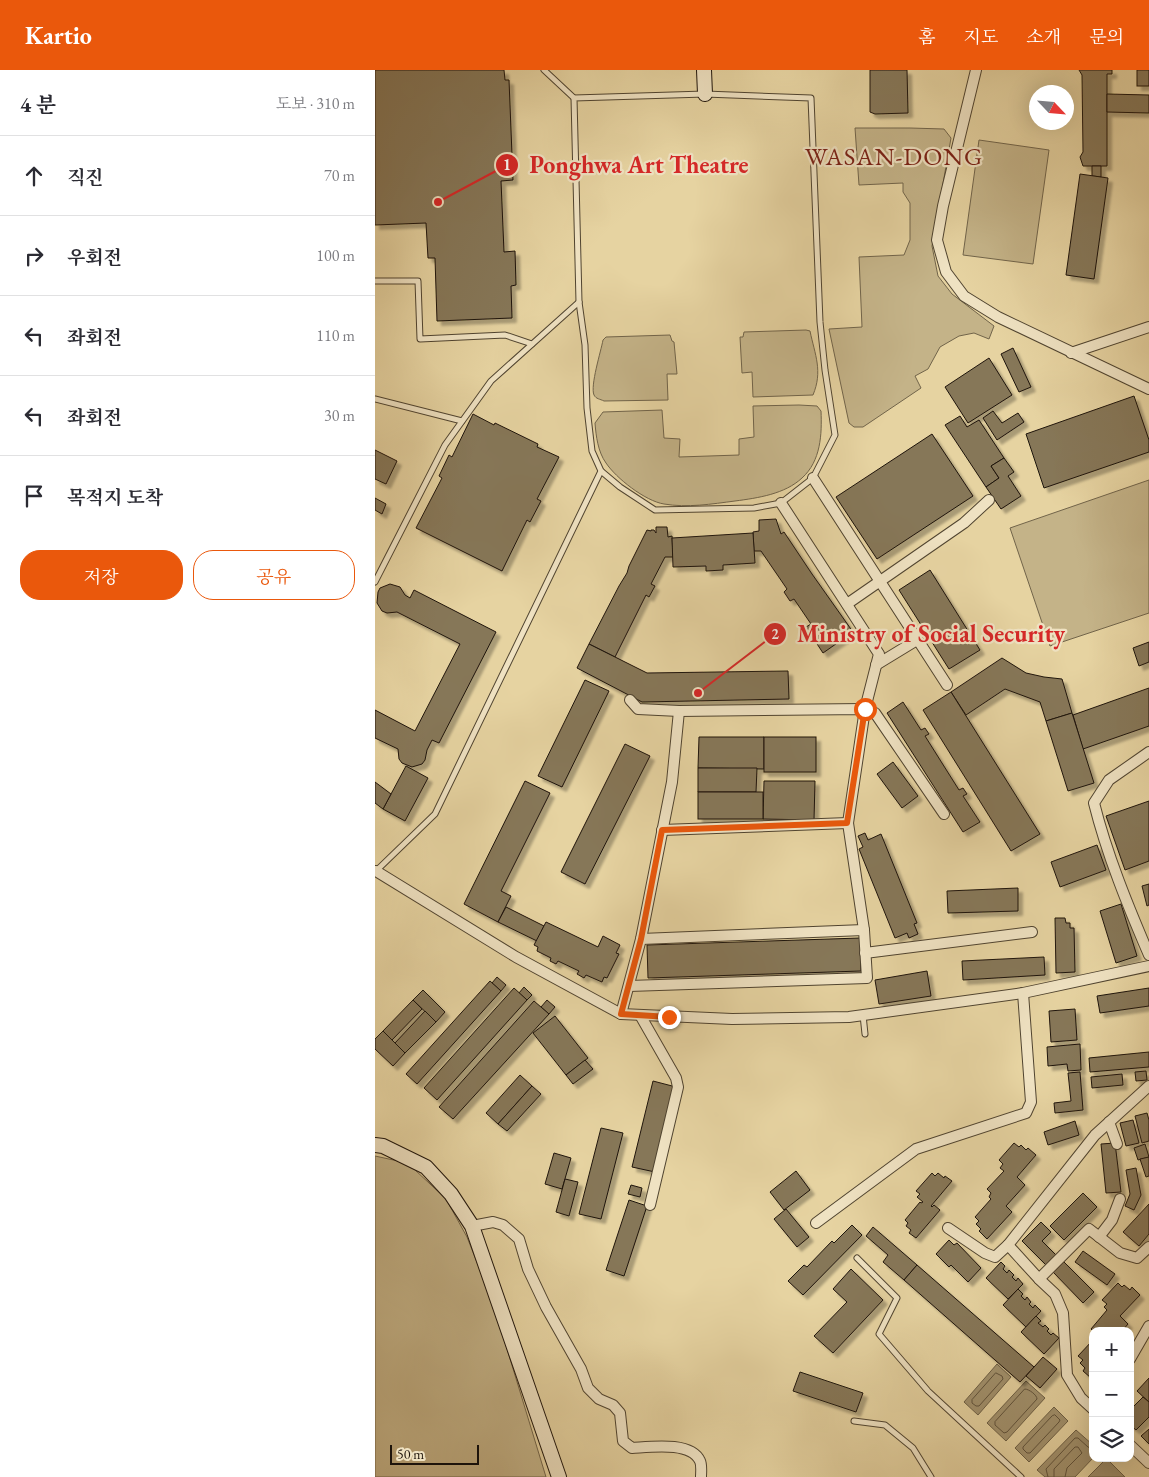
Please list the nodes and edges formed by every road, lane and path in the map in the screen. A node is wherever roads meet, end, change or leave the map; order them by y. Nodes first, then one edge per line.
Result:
1 (544, 70) edge
2 (704, 70) edge
3 (975, 70) edge
4 (705, 94) junction
5 (574, 98) junction
6 (375, 280) edge
7 (579, 302) junction
8 (1149, 327) edge
9 (532, 344) junction
10 (1071, 353) junction
11 (1149, 389) edge
12 (375, 399) edge
13 (463, 421) junction
14 (601, 471) junction
15 (813, 478) junction
16 (989, 500) dead end
17 (781, 502) junction
18 (375, 582) edge
19 (879, 582) junction
20 (847, 604) junction
21 (917, 640) junction
22 (876, 665) junction
23 (947, 685) dead end
24 (630, 700) dead end
25 (865, 709) junction
26 (679, 711) junction
27 (1149, 752) edge
28 (944, 814) dead end
29 (847, 823) junction
30 (662, 830) junction
31 (375, 872) edge
32 (864, 930) junction
33 (1033, 932) dead end
34 (641, 939) junction
35 (865, 954) junction
36 (1149, 955) edge
37 (1149, 966) edge
38 (629, 986) junction
39 (1023, 993) junction
40 (621, 1014) junction
41 (640, 1015) junction
42 (863, 1015) junction
43 (865, 1034) dead end
44 (1149, 1086) edge
45 (1109, 1122) junction
46 (1117, 1144) dead end
47 (375, 1145) edge
48 (1120, 1199) dead end
49 (650, 1205) dead end
50 (816, 1223) dead end
51 (472, 1226) junction
52 (948, 1228) dead end
53 (1099, 1237) junction
54 (1008, 1245) junction
55 (1149, 1247) edge
56 (857, 1258) dead end
57 (1039, 1279) junction
58 (1149, 1326) edge
59 (1134, 1351) edge
60 (1089, 1404) edge
61 (854, 1421) dead end
62 (1134, 1449) edge
63 (1149, 1463) edge
64 (559, 1477) edge
65 (701, 1477) edge
66 (931, 1477) edge
67 (1021, 1477) edge

1 - 5 lane
2 - 4 street
3 - 10 street
4 - 5 lane
4 - 15 lane
5 - 7 lane
6 - 9 lane
7 - 9 lane
7 - 14 lane
8 - 10 street
9 - 13 lane
10 - 11 street
12 - 13 lane
13 - 18 lane
14 - 17 lane
14 - 31 lane
15 - 17 lane
15 - 19 street
16 - 19 street
17 - 20 street
19 - 20 street
19 - 21 street
20 - 22 street
21 - 22 street
21 - 23 street
22 - 25 street
24 - 26 street
25 - 26 street
25 - 28 street
25 - 29 street
26 - 30 street
27 - 36 street
29 - 30 street
29 - 32 street
30 - 34 street
31 - 40 street
32 - 34 street
32 - 35 street
33 - 35 street
34 - 38 street
35 - 38 street
37 - 39 street
38 - 40 street
39 - 42 street
39 - 50 street
40 - 41 street
41 - 42 street
41 - 49 street
42 - 43 lane
44 - 45 street
45 - 46 street
45 - 54 street
47 - 51 street
48 - 53 street
51 - 64 street
51 - 65 street
52 - 54 street
53 - 55 street
53 - 57 street
54 - 57 street
56 - 67 lane
57 - 60 street
58 - 59 street
61 - 66 lane
62 - 63 street

